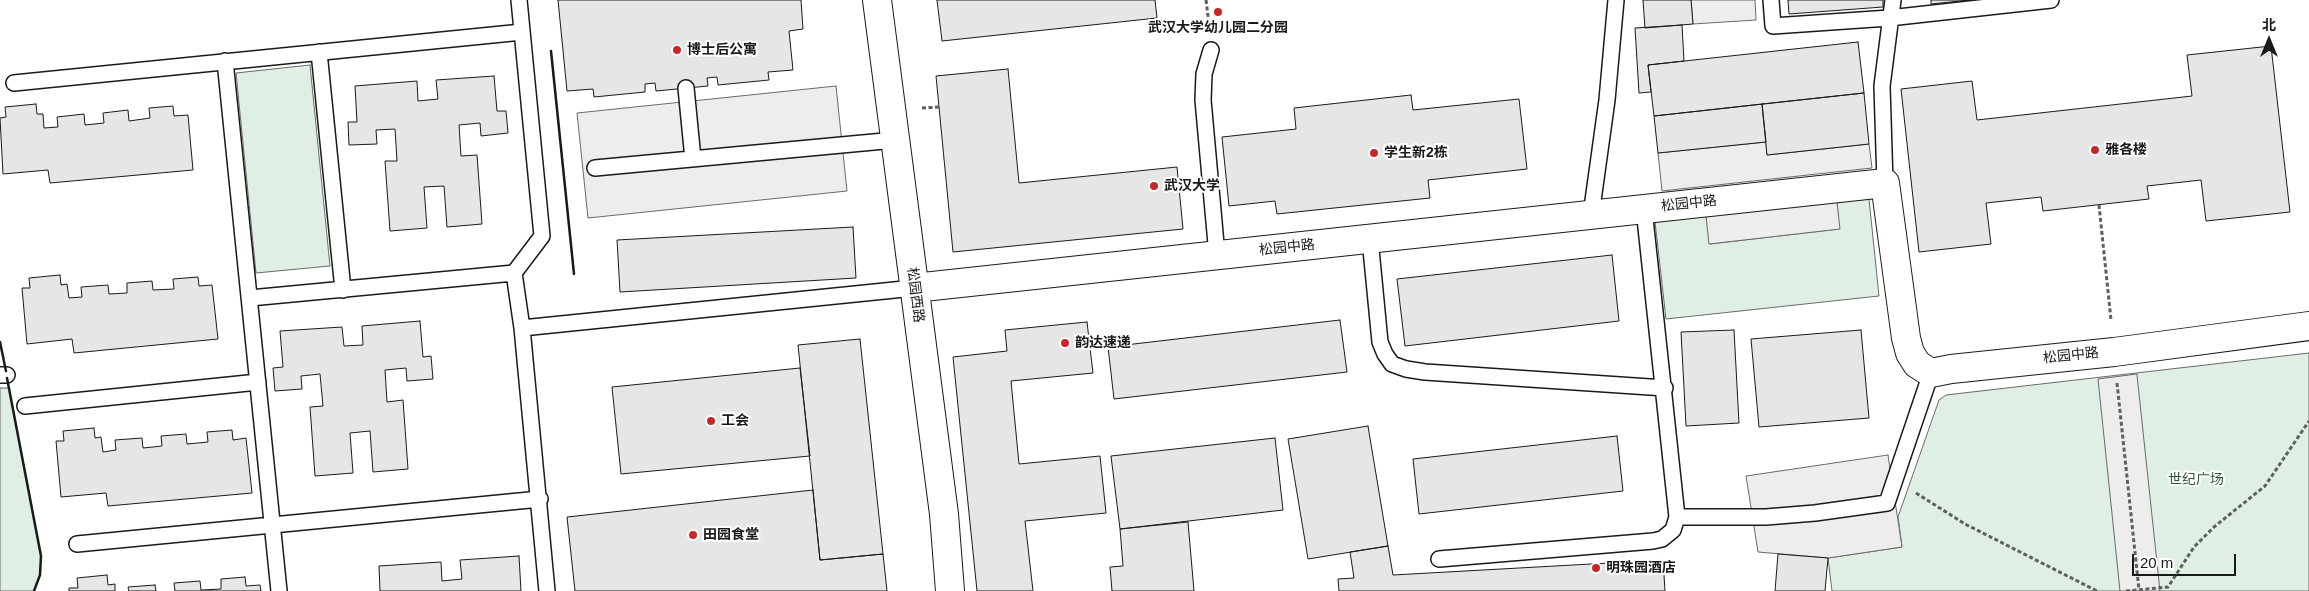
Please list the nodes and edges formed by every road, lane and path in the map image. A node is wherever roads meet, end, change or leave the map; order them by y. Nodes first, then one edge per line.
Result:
1 (519, 0) edge
2 (877, 0) edge
3 (1616, 0) edge
4 (1771, 0) edge
5 (1893, 0) edge
6 (2051, 0) edge
7 (1889, 18) junction
8 (522, 32) junction
9 (1211, 50) dead end
10 (319, 52) junction
11 (225, 61) junction
12 (14, 83) dead end
13 (686, 88) dead end
14 (895, 140) junction
15 (693, 159) junction
16 (595, 168) dead end
17 (1885, 183) junction
18 (2099, 205) dead end
19 (1644, 209) junction
20 (1591, 215) junction
21 (1370, 239) junction
22 (1217, 255) junction
23 (514, 273) junction
24 (914, 288) junction
25 (343, 290) junction
26 (250, 298) junction
27 (2309, 326) edge
28 (522, 328) junction
29 (2111, 328) dead end
30 (1931, 373) junction
31 (2116, 377) dead end
32 (258, 382) junction
33 (1665, 388) junction
34 (25, 406) dead end
35 (2309, 421) edge
36 (1894, 479) junction
37 (540, 499) junction
38 (1677, 517) junction
39 (272, 525) junction
40 (77, 544) dead end
41 (1439, 559) dead end
42 (2139, 590) edge
43 (279, 591) edge
44 (547, 591) edge
45 (950, 591) edge
46 (2097, 591) edge
47 (2126, 591) edge

1 - 8 lane
2 - 14 street, 松园西路
3 - 20 lane
4 - 7 lane
5 - 7 lane
6 - 7 lane
7 - 17 lane
8 - 10 lane
8 - 23 lane
9 - 22 lane
10 - 11 lane
10 - 25 lane
11 - 12 lane
11 - 26 lane
13 - 15 lane
14 - 15 lane
14 - 24 street, 松园西路
15 - 16 lane
17 - 19 street, 松园中路
17 - 30 street
18 - 29 path
19 - 20 street, 松园中路
19 - 33 lane
20 - 21 street, 松园中路
21 - 22 street, 松园中路
21 - 33 lane
22 - 24 street, 松园中路
23 - 25 lane
23 - 28 lane
24 - 28 lane
24 - 45 street, 松园西路
25 - 26 lane
26 - 32 lane
27 - 30 street, 松园中路
28 - 37 lane
30 - 36 lane
31 - 42 path
32 - 34 lane
32 - 39 lane
33 - 38 lane
35 - 42 path
36 - 38 lane
36 - 46 path
37 - 39 lane
37 - 44 lane
38 - 41 lane
39 - 40 lane
39 - 43 lane
42 - 47 path

